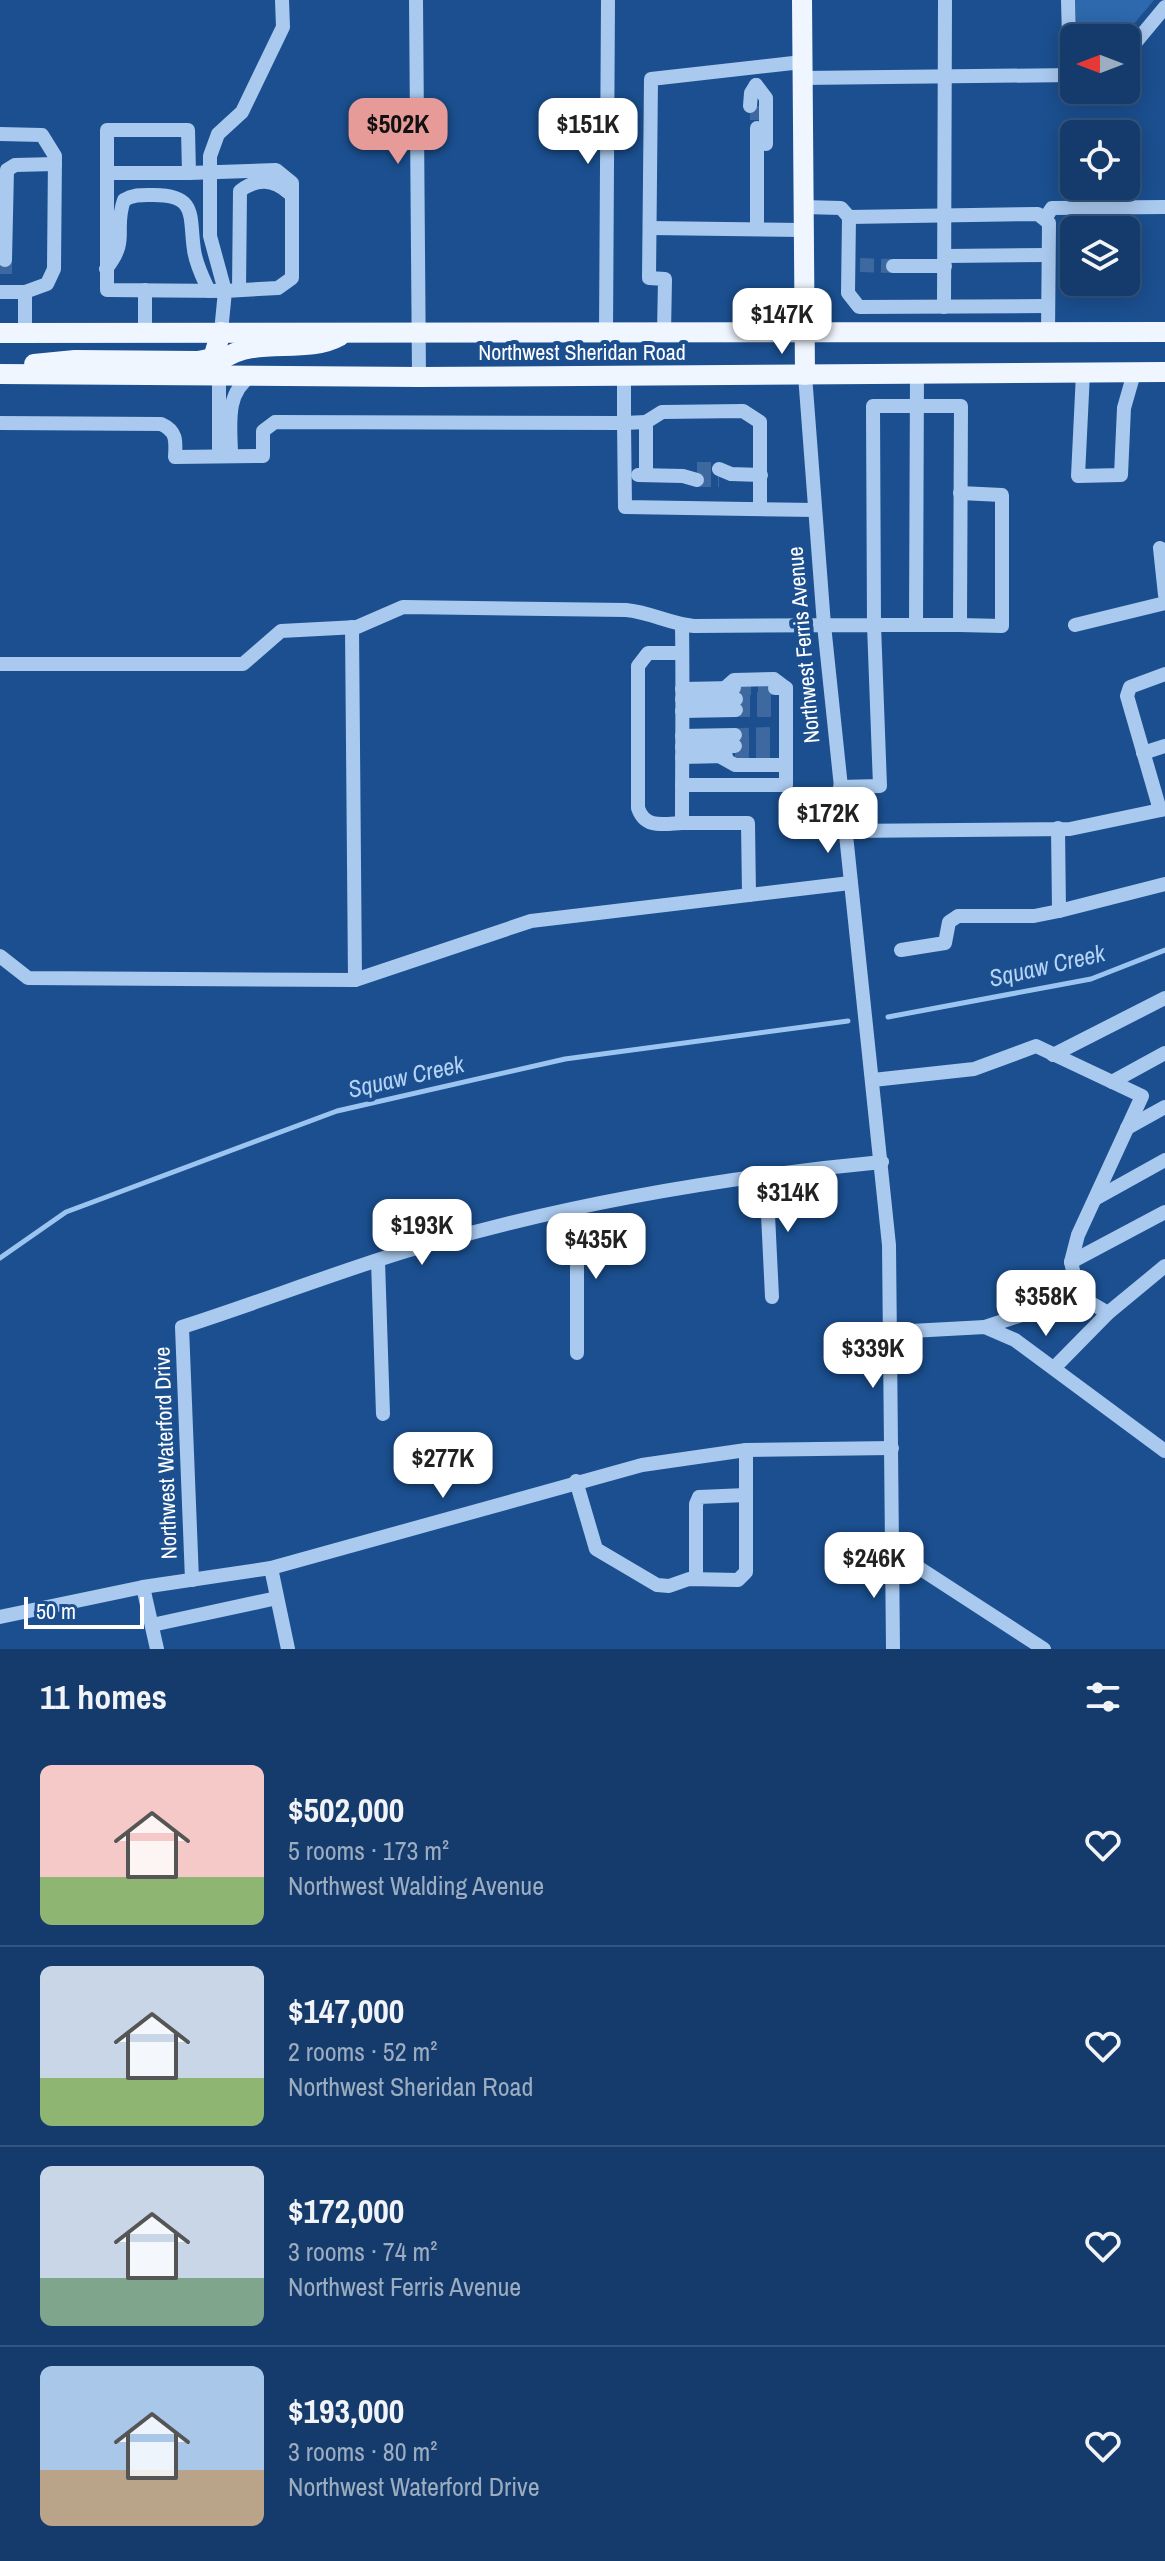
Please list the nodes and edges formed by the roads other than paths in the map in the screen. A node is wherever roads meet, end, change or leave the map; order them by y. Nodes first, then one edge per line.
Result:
1 (282, 0) edge
2 (416, 0) edge
3 (608, 0) edge
4 (802, 0) edge
5 (945, 0) edge
6 (1068, 0) edge
7 (1165, 7) edge
8 (1069, 24) edge
9 (1140, 37) edge
10 (756, 65) junction
11 (802, 70) junction
12 (1060, 76) edge
13 (945, 77) junction
14 (756, 85) junction
15 (753, 106) tunnel mouth
16 (753, 128) tunnel mouth
17 (0, 134) edge
18 (55, 164) junction
19 (757, 172) junction
20 (107, 173) junction
21 (189, 173) junction
22 (212, 174) junction
23 (292, 195) junction
24 (803, 207) junction
25 (1165, 207) edge
26 (945, 216) junction
27 (849, 217) junction
28 (1046, 217) junction
29 (650, 228) junction
30 (757, 228) junction
31 (803, 230) junction
32 (1048, 255) junction
33 (945, 261) junction
34 (893, 266) tunnel mouth
35 (106, 269) junction
36 (145, 290) junction
37 (209, 291) junction
38 (232, 291) junction
39 (2, 292) edge
40 (25, 292) junction
41 (1048, 306) junction
42 (944, 307) junction
43 (221, 332) junction
44 (347, 332) junction
45 (419, 332) junction
46 (1048, 332) junction
47 (1165, 332) edge
48 (0, 333) edge
49 (25, 333) junction
50 (145, 333) junction
51 (606, 333) junction
52 (664, 333) junction
53 (803, 333) junction
54 (1165, 372) edge
55 (1083, 373) junction
56 (1134, 373) junction
57 (4, 374) edge
58 (917, 374) junction
59 (805, 375) junction
60 (251, 376) junction
61 (624, 376) junction
62 (219, 377) junction
63 (419, 377) junction
64 (916, 406) junction
65 (646, 422) junction
66 (0, 423) edge
67 (624, 423) junction
68 (225, 456) junction
69 (723, 474) tunnel mouth
70 (624, 475) junction
71 (646, 475) junction
72 (692, 475) tunnel mouth
73 (761, 475) junction
74 (960, 493) junction
75 (760, 508) junction
76 (815, 510) junction
77 (1160, 548) dead end
78 (1165, 595) edge
79 (1165, 603) edge
80 (682, 625) junction
81 (824, 625) junction
82 (874, 625) junction
83 (916, 625) junction
84 (960, 625) junction
85 (1075, 625) dead end
86 (352, 627) junction
87 (682, 653) junction
88 (0, 664) edge
89 (1165, 674) edge
90 (733, 696) junction
91 (682, 700) junction
92 (682, 746) junction
93 (1165, 746) edge
94 (781, 748) junction
95 (1143, 753) junction
96 (719, 756) junction
97 (682, 785) junction
98 (840, 787) junction
99 (1162, 810) edge
100 (682, 823) junction
101 (1058, 828) junction
102 (845, 831) junction
103 (850, 883) junction
104 (1165, 884) edge
105 (749, 895) junction
106 (1059, 911) junction
107 (901, 950) dead end
108 (0, 956) edge
109 (355, 980) junction
110 (1165, 998) edge
111 (1165, 1053) edge
112 (1053, 1055) junction
113 (873, 1080) junction
114 (1112, 1082) junction
115 (1165, 1107) edge
116 (1127, 1128) junction
117 (1165, 1160) edge
118 (882, 1162) junction
119 (766, 1173) junction
120 (1094, 1199) junction
121 (577, 1209) junction
122 (1165, 1212) edge
123 (378, 1261) junction
124 (1071, 1262) junction
125 (1165, 1266) edge
126 (1079, 1296) junction
127 (772, 1297) dead end
128 (1108, 1313) junction
129 (985, 1327) junction
130 (892, 1332) junction
131 (577, 1353) dead end
132 (1055, 1367) junction
133 (383, 1414) dead end
134 (892, 1448) junction
135 (746, 1450) junction
136 (1165, 1451) edge
137 (576, 1481) junction
138 (746, 1495) junction
139 (893, 1551) junction
140 (271, 1568) junction
141 (696, 1579) junction
142 (192, 1580) junction
143 (143, 1587) junction
144 (277, 1598) junction
145 (0, 1617) edge
146 (152, 1625) junction
147 (157, 1649) edge
148 (288, 1649) edge
149 (893, 1649) edge
150 (1044, 1649) edge

1 - 22 street
2 - 45 street
3 - 51 street
4 - 11 main road, Northwest Ferris Avenue
5 - 13 street
6 - 8 street
7 - 9 street
10 - 11 street
10 - 14 street
10 - 29 street
11 - 13 street
11 - 24 main road, Northwest Ferris Avenue
12 - 13 street
13 - 26 street
14 - 15 street
14 - 19 street
16 - 19 street
17 - 18 street
18 - 39 street
18 - 40 street
19 - 30 street
20 - 21 street
20 - 21 street
20 - 35 street
21 - 22 street
22 - 23 street
22 - 38 street
23 - 38 street
23 - 38 street
24 - 27 street
24 - 31 main road, Northwest Ferris Avenue
25 - 28 street
26 - 27 street
26 - 28 street
26 - 33 street
27 - 42 street
28 - 32 street
29 - 30 street
29 - 52 street
30 - 31 street
31 - 53 main road, Northwest Ferris Avenue
32 - 33 street
32 - 41 street
33 - 34 street
33 - 42 street
35 - 36 street
35 - 37 street
36 - 37 street
36 - 50 street
37 - 38 street
38 - 43 street
39 - 40 street
40 - 49 street
41 - 42 street
41 - 46 street
43 - 44 main road, Northwest Sheridan Road
43 - 50 main road, Northwest Sheridan Road
43 - 57 main road
44 - 45 main road, Northwest Sheridan Road
44 - 62 main road
45 - 51 main road, Northwest Sheridan Road
45 - 63 street
46 - 47 main road, Northwest Sheridan Road
46 - 53 main road, Northwest Sheridan Road
48 - 49 main road, Northwest Sheridan Road
49 - 50 main road, Northwest Sheridan Road
51 - 52 main road, Northwest Sheridan Road
52 - 53 main road, Northwest Sheridan Road
53 - 59 main road, Northwest Ferris Avenue
54 - 56 main road, Northwest Sheridan Road
55 - 56 main road, Northwest Sheridan Road
55 - 56 street
55 - 58 main road, Northwest Sheridan Road
57 - 62 main road, Northwest Sheridan Road
58 - 59 main road, Northwest Sheridan Road
58 - 64 street
59 - 61 main road, Northwest Sheridan Road
59 - 76 street, Northwest Ferris Avenue
60 - 62 main road, Northwest Sheridan Road
60 - 63 main road, Northwest Sheridan Road
60 - 68 street
61 - 63 main road, Northwest Sheridan Road
61 - 67 street
62 - 68 street
64 - 74 street
64 - 82 street
64 - 83 street
65 - 67 street
65 - 71 street
65 - 73 street
66 - 68 street
67 - 68 street
67 - 70 street
69 - 73 street
70 - 71 street
70 - 75 street
71 - 72 street
73 - 75 street
74 - 84 street
74 - 84 street
75 - 76 street
76 - 81 street, Northwest Ferris Avenue
77 - 78 street
79 - 85 street
80 - 81 street
80 - 86 street
80 - 87 street
81 - 82 street
81 - 98 street, Northwest Ferris Avenue
82 - 83 street
82 - 98 street
83 - 84 street
86 - 88 street
86 - 109 street
87 - 91 street
87 - 100 street
89 - 95 street
90 - 91 street
90 - 91 street
90 - 94 street
91 - 92 street
92 - 96 street
92 - 96 street
92 - 97 street
93 - 95 street
94 - 96 street
94 - 97 street
95 - 99 street
97 - 100 street
98 - 102 street, Northwest Ferris Avenue
99 - 101 street
100 - 105 street
101 - 102 street
101 - 106 street
102 - 103 street, Northwest Ferris Avenue
103 - 105 street
103 - 113 street, Northwest Ferris Avenue
104 - 106 street
105 - 109 street
106 - 107 street
108 - 109 street
110 - 112 street
111 - 114 street
112 - 113 street
112 - 114 street
113 - 118 street, Northwest Ferris Avenue
114 - 116 street
115 - 116 street
116 - 120 street
117 - 120 street
118 - 119 street, Northwest Waterford Drive
118 - 130 street, Northwest Ferris Avenue
119 - 121 street, Northwest Waterford Drive
119 - 127 street
120 - 124 street
121 - 123 street, Northwest Waterford Drive
121 - 131 street
122 - 124 street
123 - 133 street
123 - 142 street, Northwest Waterford Drive
124 - 126 street
125 - 128 street
126 - 128 street
126 - 129 street
128 - 132 street
129 - 130 street
129 - 132 street
130 - 134 street, Northwest Ferris Avenue
132 - 136 street
134 - 135 street
134 - 139 street, Northwest Ferris Avenue
135 - 137 street
135 - 138 street
137 - 140 street
137 - 141 street
138 - 141 street
138 - 141 street
139 - 149 street, Northwest Ferris Avenue
139 - 150 street
140 - 142 street
140 - 144 street
142 - 143 street
143 - 145 street
143 - 146 street
144 - 146 street
144 - 148 street
146 - 147 street

